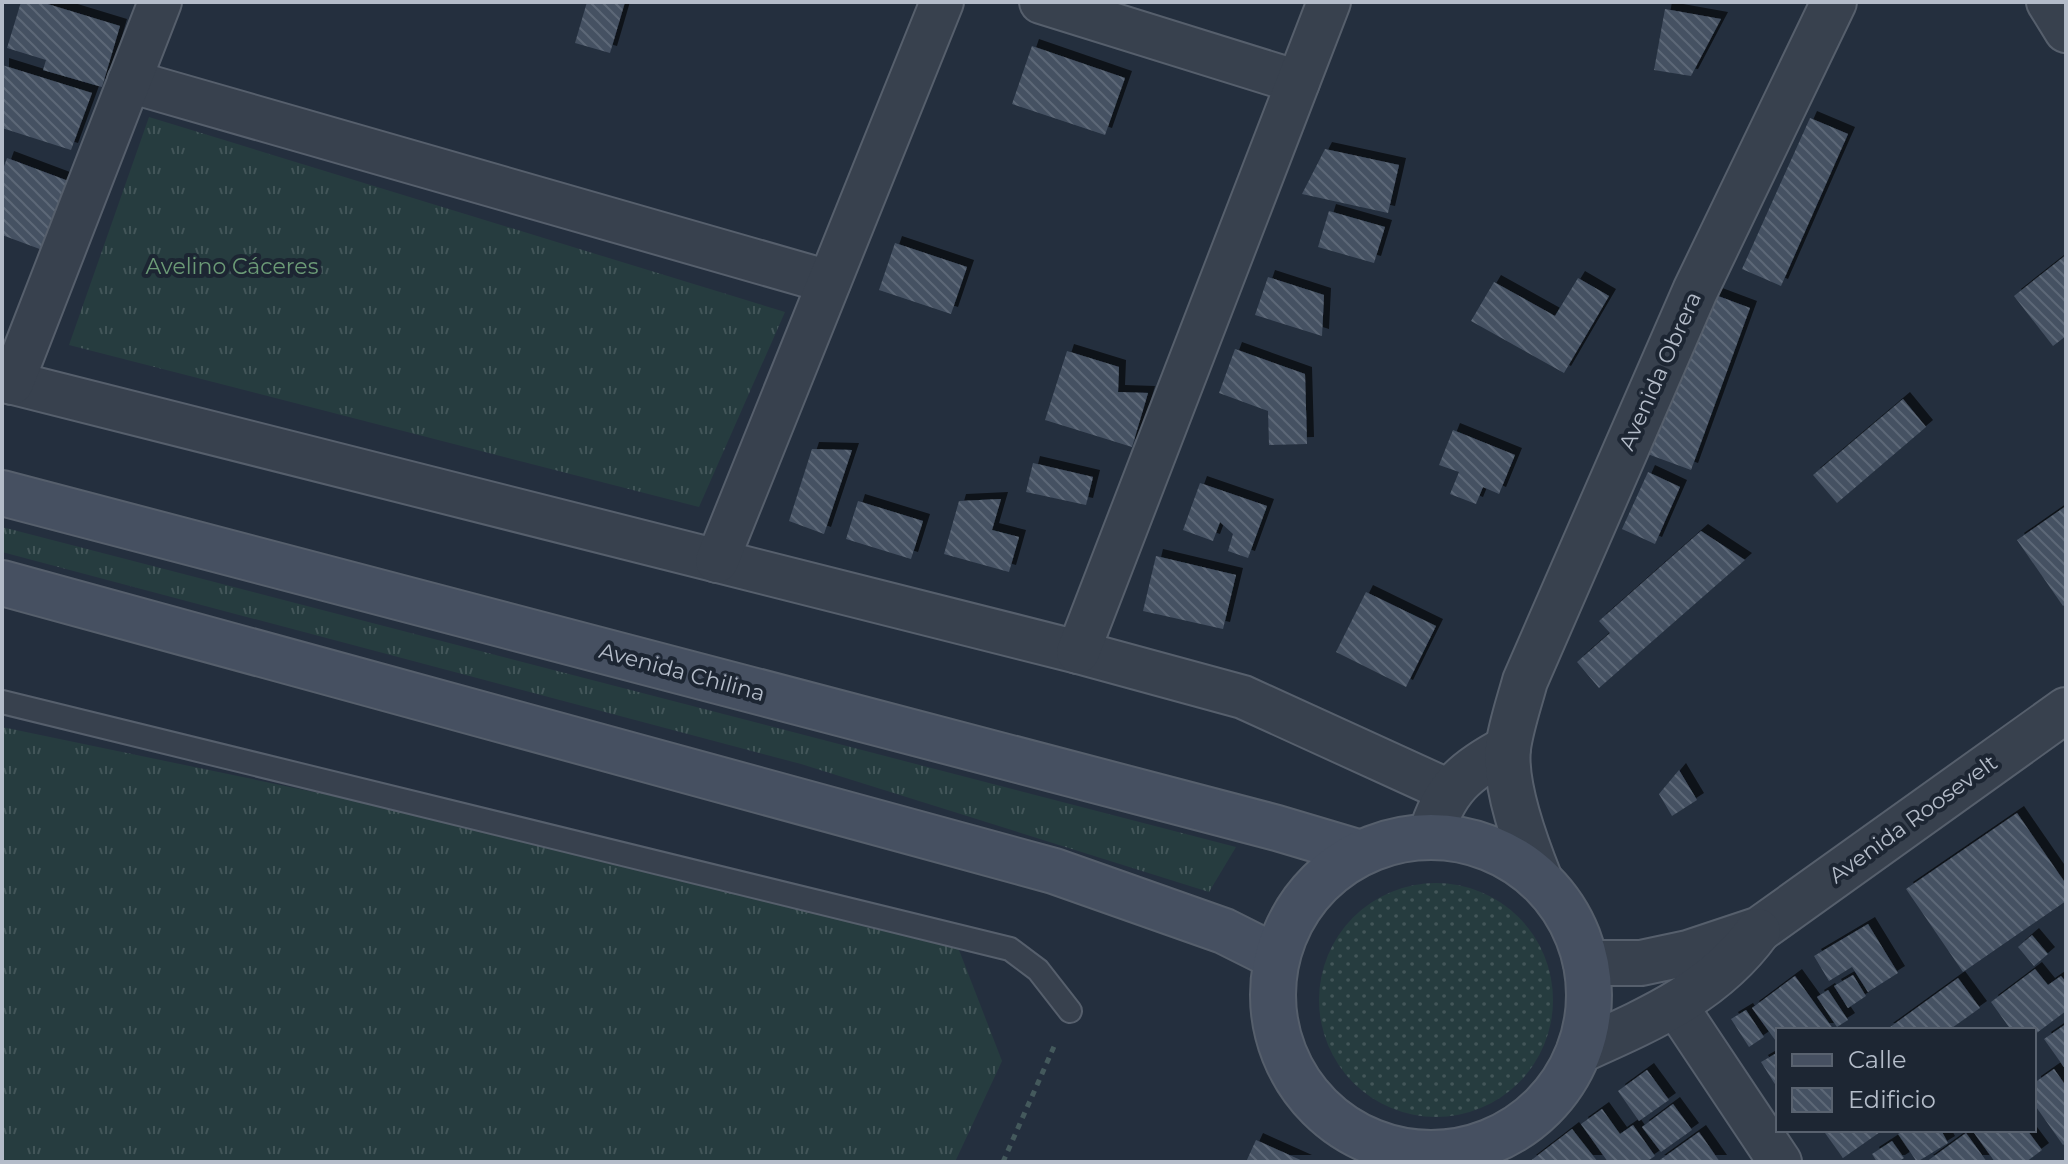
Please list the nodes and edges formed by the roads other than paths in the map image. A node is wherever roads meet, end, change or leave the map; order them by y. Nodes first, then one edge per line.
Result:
1 (160, 2) edge
2 (942, 2) edge
3 (1041, 2) edge
4 (1329, 2) edge
5 (1834, 2) edge
6 (2048, 2) edge
7 (2066, 31) edge
8 (129, 81) junction
9 (1298, 82) junction
10 (829, 282) junction
11 (7, 381) edge
12 (2, 493) edge
13 (717, 561) junction
14 (2, 583) edge
15 (1078, 652) junction
16 (2, 702) edge
17 (2066, 710) edge
18 (1508, 748) junction
19 (1449, 791) junction
20 (1430, 837) junction
21 (1361, 853) junction
22 (1540, 880) junction
23 (1760, 929) junction
24 (1276, 957) junction
25 (1586, 963) junction
26 (1676, 1006) junction
27 (1070, 1011) road end
28 (1579, 1051) junction
29 (1353, 1149) edge
30 (1439, 1158) edge
31 (1780, 1162) edge

1 - 8 street
2 - 10 street
3 - 9 street
4 - 9 street
5 - 18 street, Avenida Obrera
6 - 7 street
8 - 10 street
8 - 11 street
9 - 15 street
10 - 13 street
11 - 13 street
12 - 21 main road, Avenida Chilina
13 - 15 street
14 - 24 main road
15 - 19 street
16 - 27 lane
17 - 23 street, Avenida Roosevelt
18 - 19 street
18 - 22 street, Avenida Obrera
19 - 20 street
20 - 21 main road
20 - 22 main road
21 - 24 main road
22 - 25 main road
23 - 25 street, Avenida Roosevelt
23 - 26 street, Avenida Roosevelt
24 - 29 main road
25 - 28 main road
26 - 28 street, Avenida Roosevelt
26 - 31 street
28 - 30 main road
29 - 30 main road

